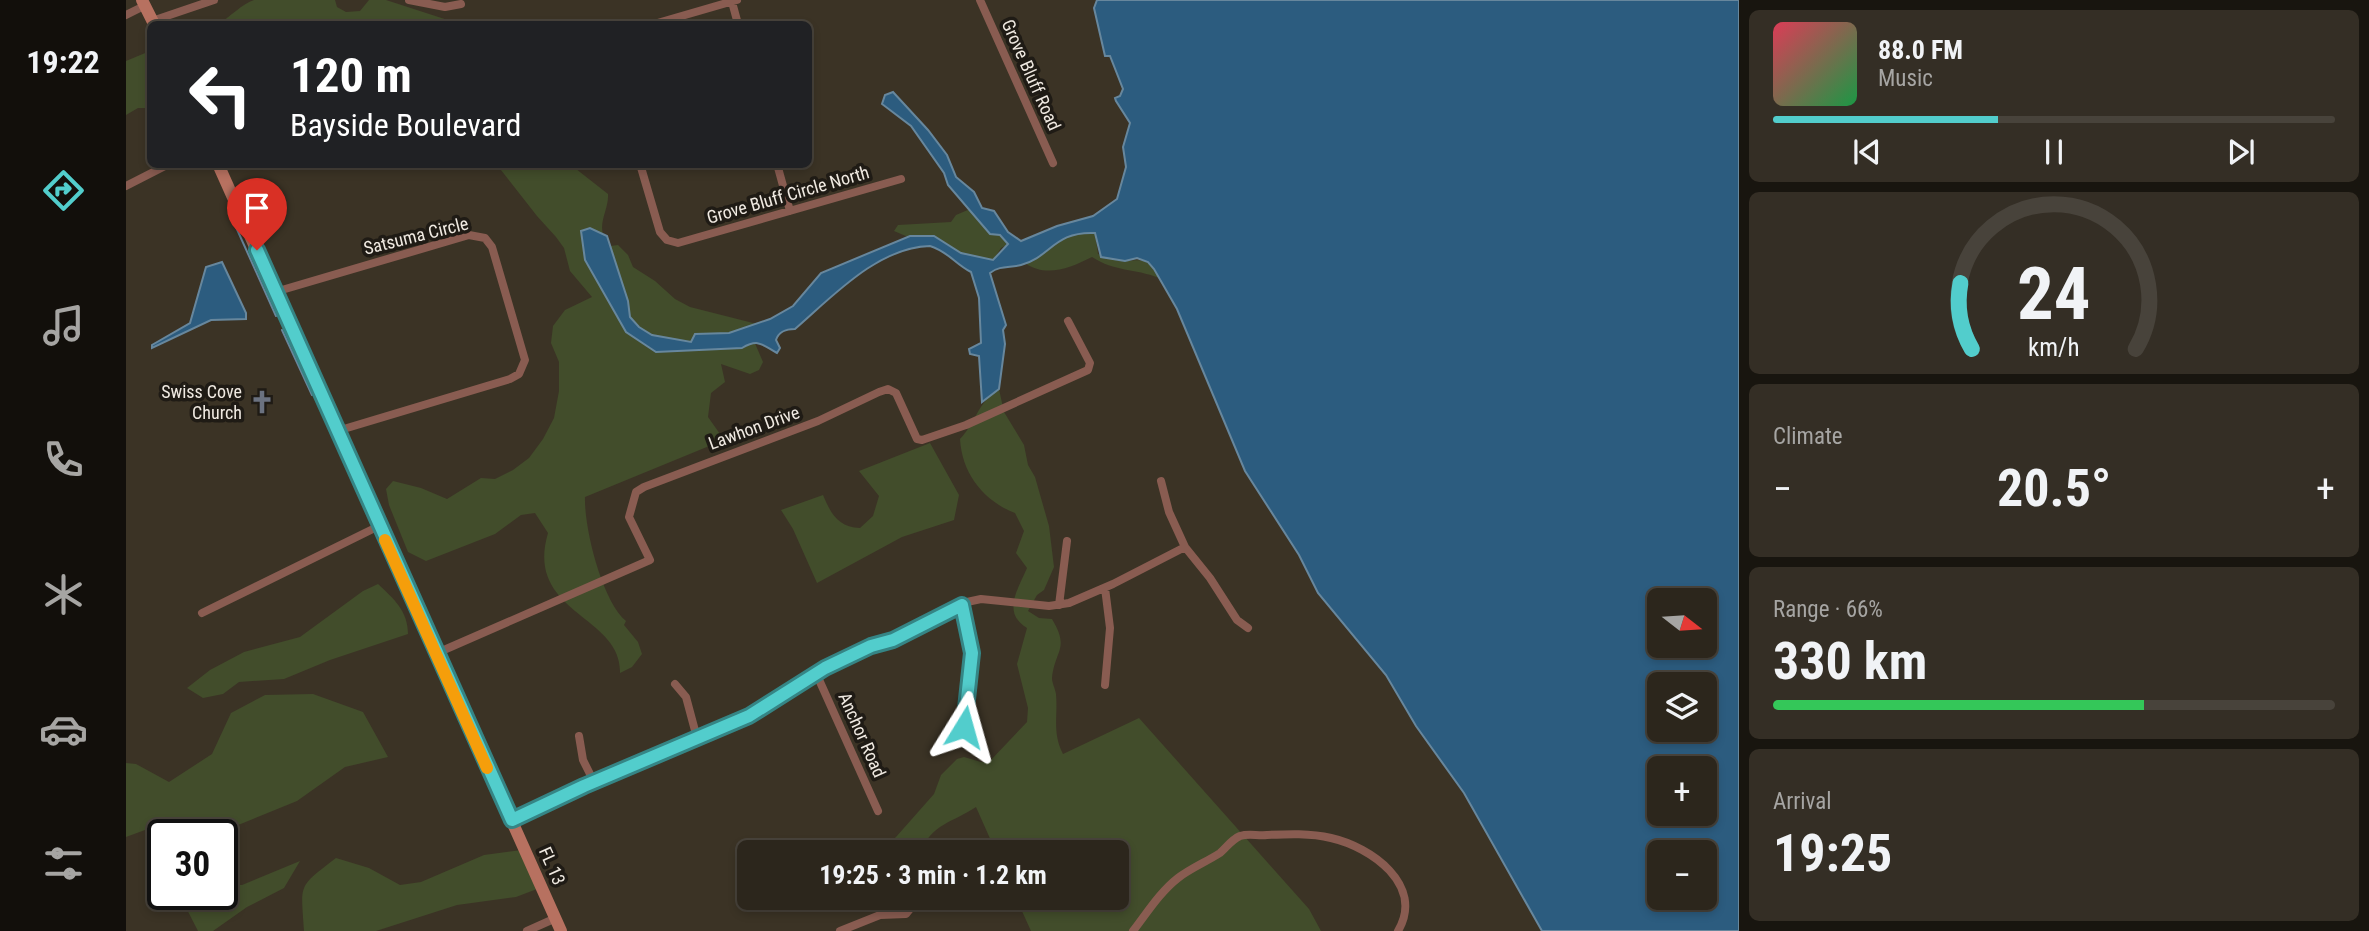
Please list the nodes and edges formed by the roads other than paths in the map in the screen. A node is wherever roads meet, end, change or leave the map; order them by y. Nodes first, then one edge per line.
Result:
1 (214, 0) edge
2 (409, 0) edge
3 (980, 0) edge
4 (735, 1) edge
5 (143, 3) edge
6 (461, 4) dead end
7 (126, 15) edge
8 (152, 21) edge
9 (158, 21) edge
10 (665, 21) edge
11 (738, 21) edge
12 (1053, 163) dead end
13 (161, 168) edge
14 (220, 168) edge
15 (641, 168) edge
16 (778, 168) edge
17 (901, 178) dead end
18 (126, 186) edge
19 (790, 211) junction
20 (275, 292) junction
21 (1069, 321) dead end
22 (337, 431) junction
23 (1161, 481) dead end
24 (379, 526) junction
25 (1067, 541) dead end
26 (1185, 547) junction
27 (1105, 587) junction
28 (962, 605) junction
29 (1059, 606) junction
30 (202, 613) dead end
31 (1248, 628) dead end
32 (437, 653) junction
33 (816, 673) junction
34 (675, 684) dead end
35 (1105, 685) dead end
36 (964, 727) dead end
37 (579, 736) dead end
38 (698, 738) junction
39 (594, 782) junction
40 (878, 811) dead end
41 (512, 820) junction
42 (909, 910) edge
43 (559, 925) edge
44 (527, 931) edge
45 (839, 931) edge
46 (1133, 931) edge
47 (1398, 931) edge

1 - 9 street
2 - 6 street
3 - 12 street, Grove Bluff Road
4 - 10 street
4 - 11 street
5 - 7 street
5 - 8 main road
13 - 18 street
14 - 20 main road, FL 13
15 - 19 street, Grove Bluff Circle North
16 - 19 street
17 - 19 street, Grove Bluff Circle North
20 - 22 main road, FL 13
20 - 22 street, Satsuma Circle
21 - 32 street, Lawhon Drive
22 - 24 main road, FL 13
23 - 26 street
24 - 30 street
24 - 32 main road, FL 13
25 - 29 street
26 - 27 street
26 - 31 street
27 - 29 street
27 - 35 street
28 - 29 street
28 - 33 street
28 - 36 street
32 - 41 main road, FL 13
33 - 38 street
33 - 40 street, Anchor Road
34 - 38 street
37 - 39 street
38 - 39 street
39 - 41 street
41 - 43 main road, FL 13
42 - 45 street
43 - 44 street
46 - 47 street

